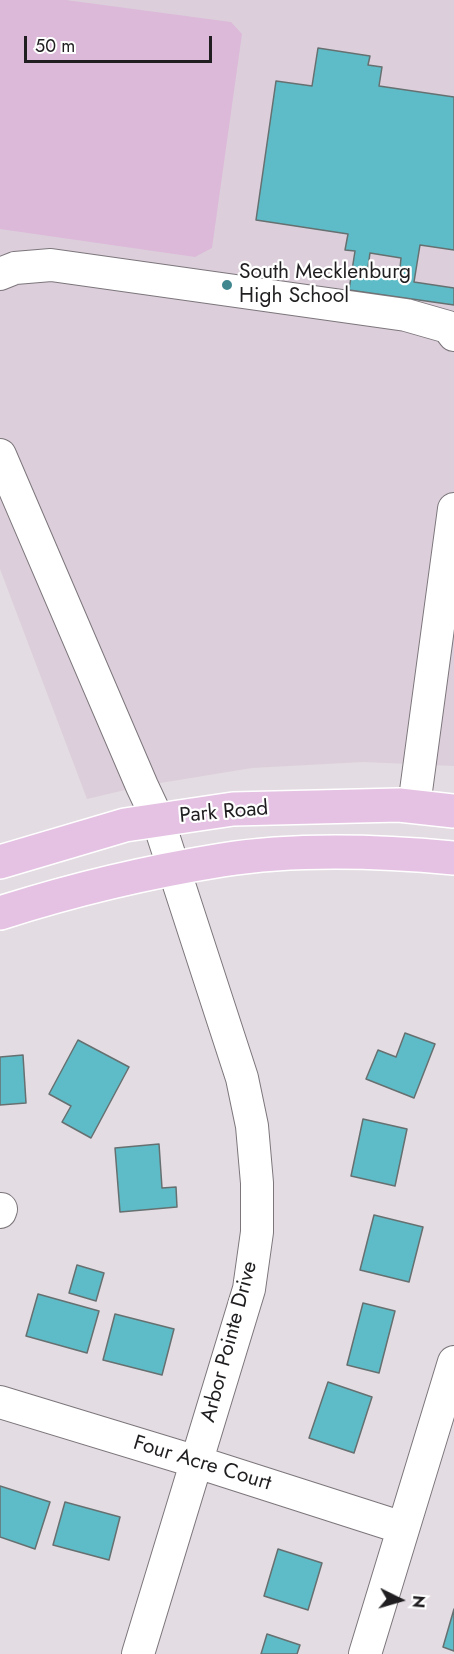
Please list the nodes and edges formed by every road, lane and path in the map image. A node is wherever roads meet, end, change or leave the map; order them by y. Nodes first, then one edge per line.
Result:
1 (0, 274) edge
2 (454, 335) edge
3 (0, 455) edge
4 (454, 509) edge
5 (414, 806) junction
6 (454, 811) edge
7 (158, 820) junction
8 (454, 858) edge
9 (0, 862) edge
10 (173, 870) junction
11 (0, 913) edge
12 (454, 1362) edge
13 (0, 1402) edge
14 (197, 1461) junction
15 (403, 1528) junction
16 (138, 1654) edge
17 (365, 1654) edge

1 - 2 street
3 - 7 street, Arbor Pointe Drive
4 - 5 street
5 - 6 main road, Park Road
5 - 7 main road, Park Road
7 - 9 main road, Park Road
7 - 10 street, Arbor Pointe Drive
8 - 10 main road
10 - 11 main road
10 - 14 street, Arbor Pointe Drive
12 - 15 street
13 - 14 street, Four Acre Court
14 - 15 street, Four Acre Court
14 - 16 street, Arbor Pointe Drive
15 - 17 street

